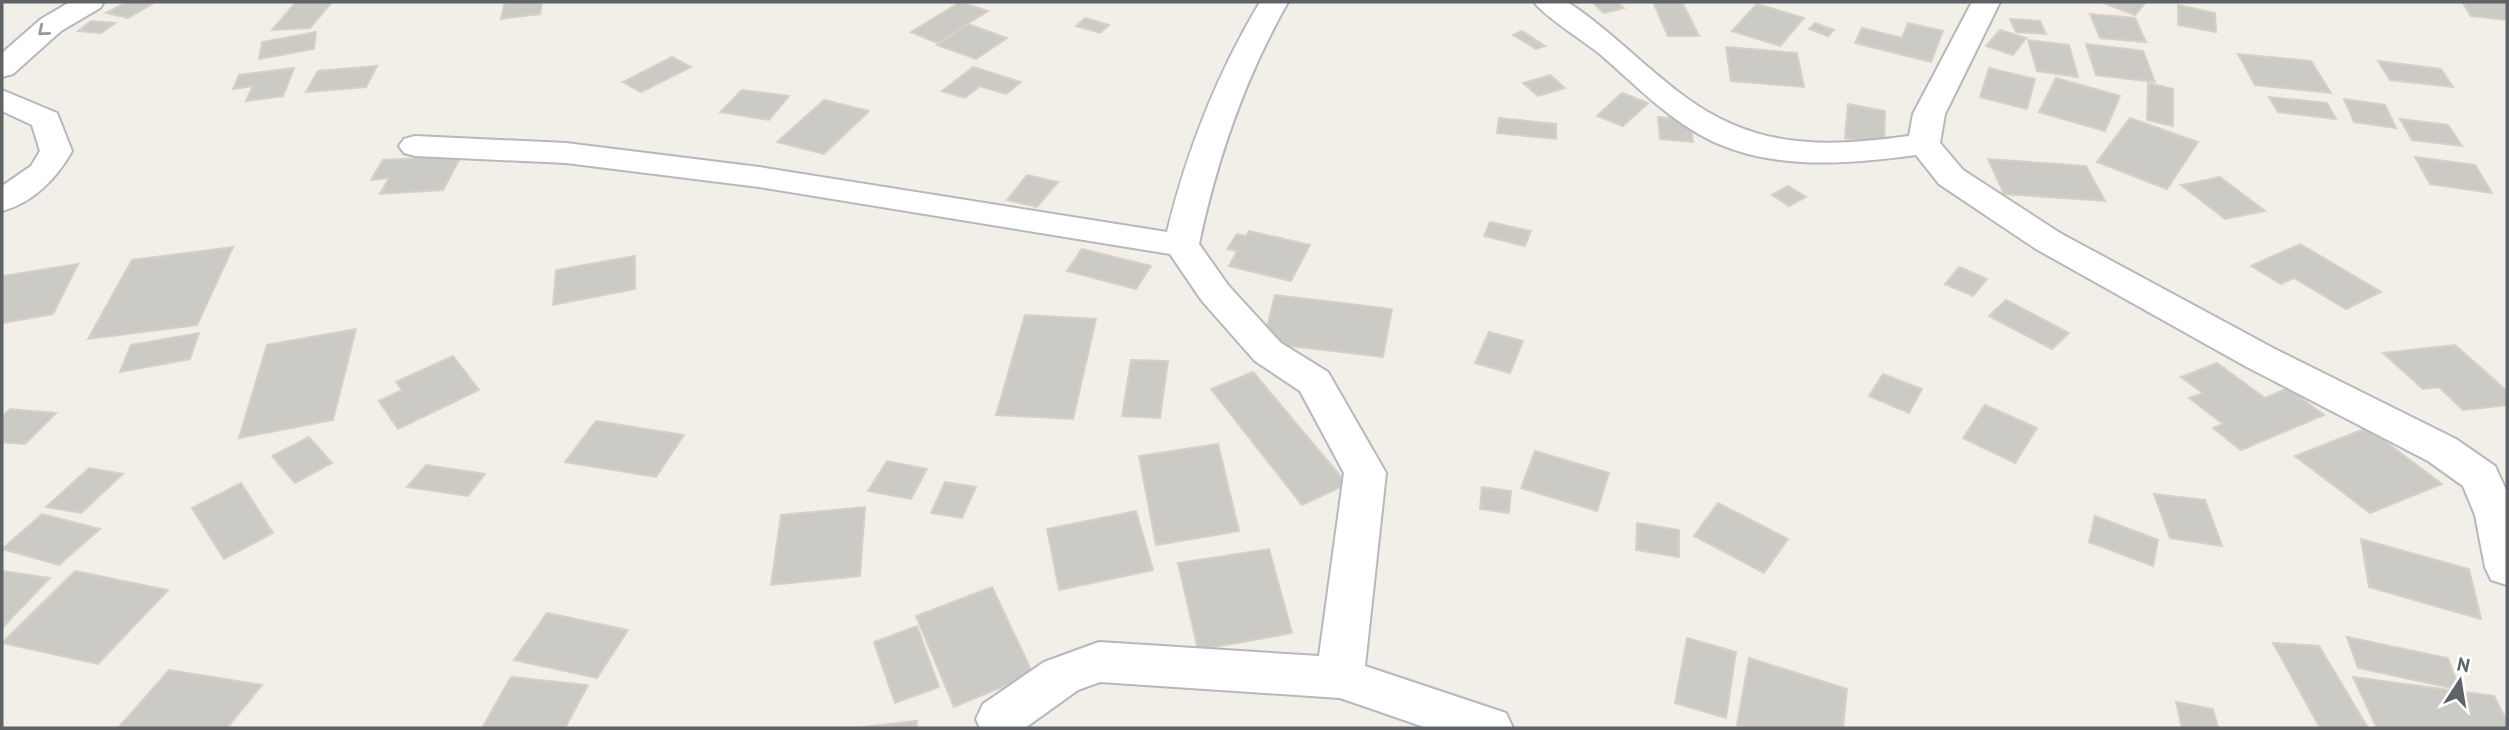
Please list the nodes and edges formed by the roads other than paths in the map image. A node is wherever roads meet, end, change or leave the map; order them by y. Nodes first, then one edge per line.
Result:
1 (90, 2) edge
2 (1274, 2) edge
3 (1548, 2) edge
4 (1986, 2) edge
5 (2, 68) edge
6 (2, 99) edge
7 (1924, 144) junction
8 (415, 146) dead end
9 (44, 172) junction
10 (2, 179) edge
11 (2, 201) edge
12 (1181, 245) junction
13 (2507, 567) edge
14 (1340, 678) junction
15 (1000, 719) dead end
16 (1489, 728) edge

1 -> 5 street
2 - 12 street
3 - 7 street
4 - 7 street
6 - 9 street
7 - 13 street
8 - 12 street
9 - 10 street
9 - 11 street
12 - 14 street
14 - 15 street
14 - 16 street

